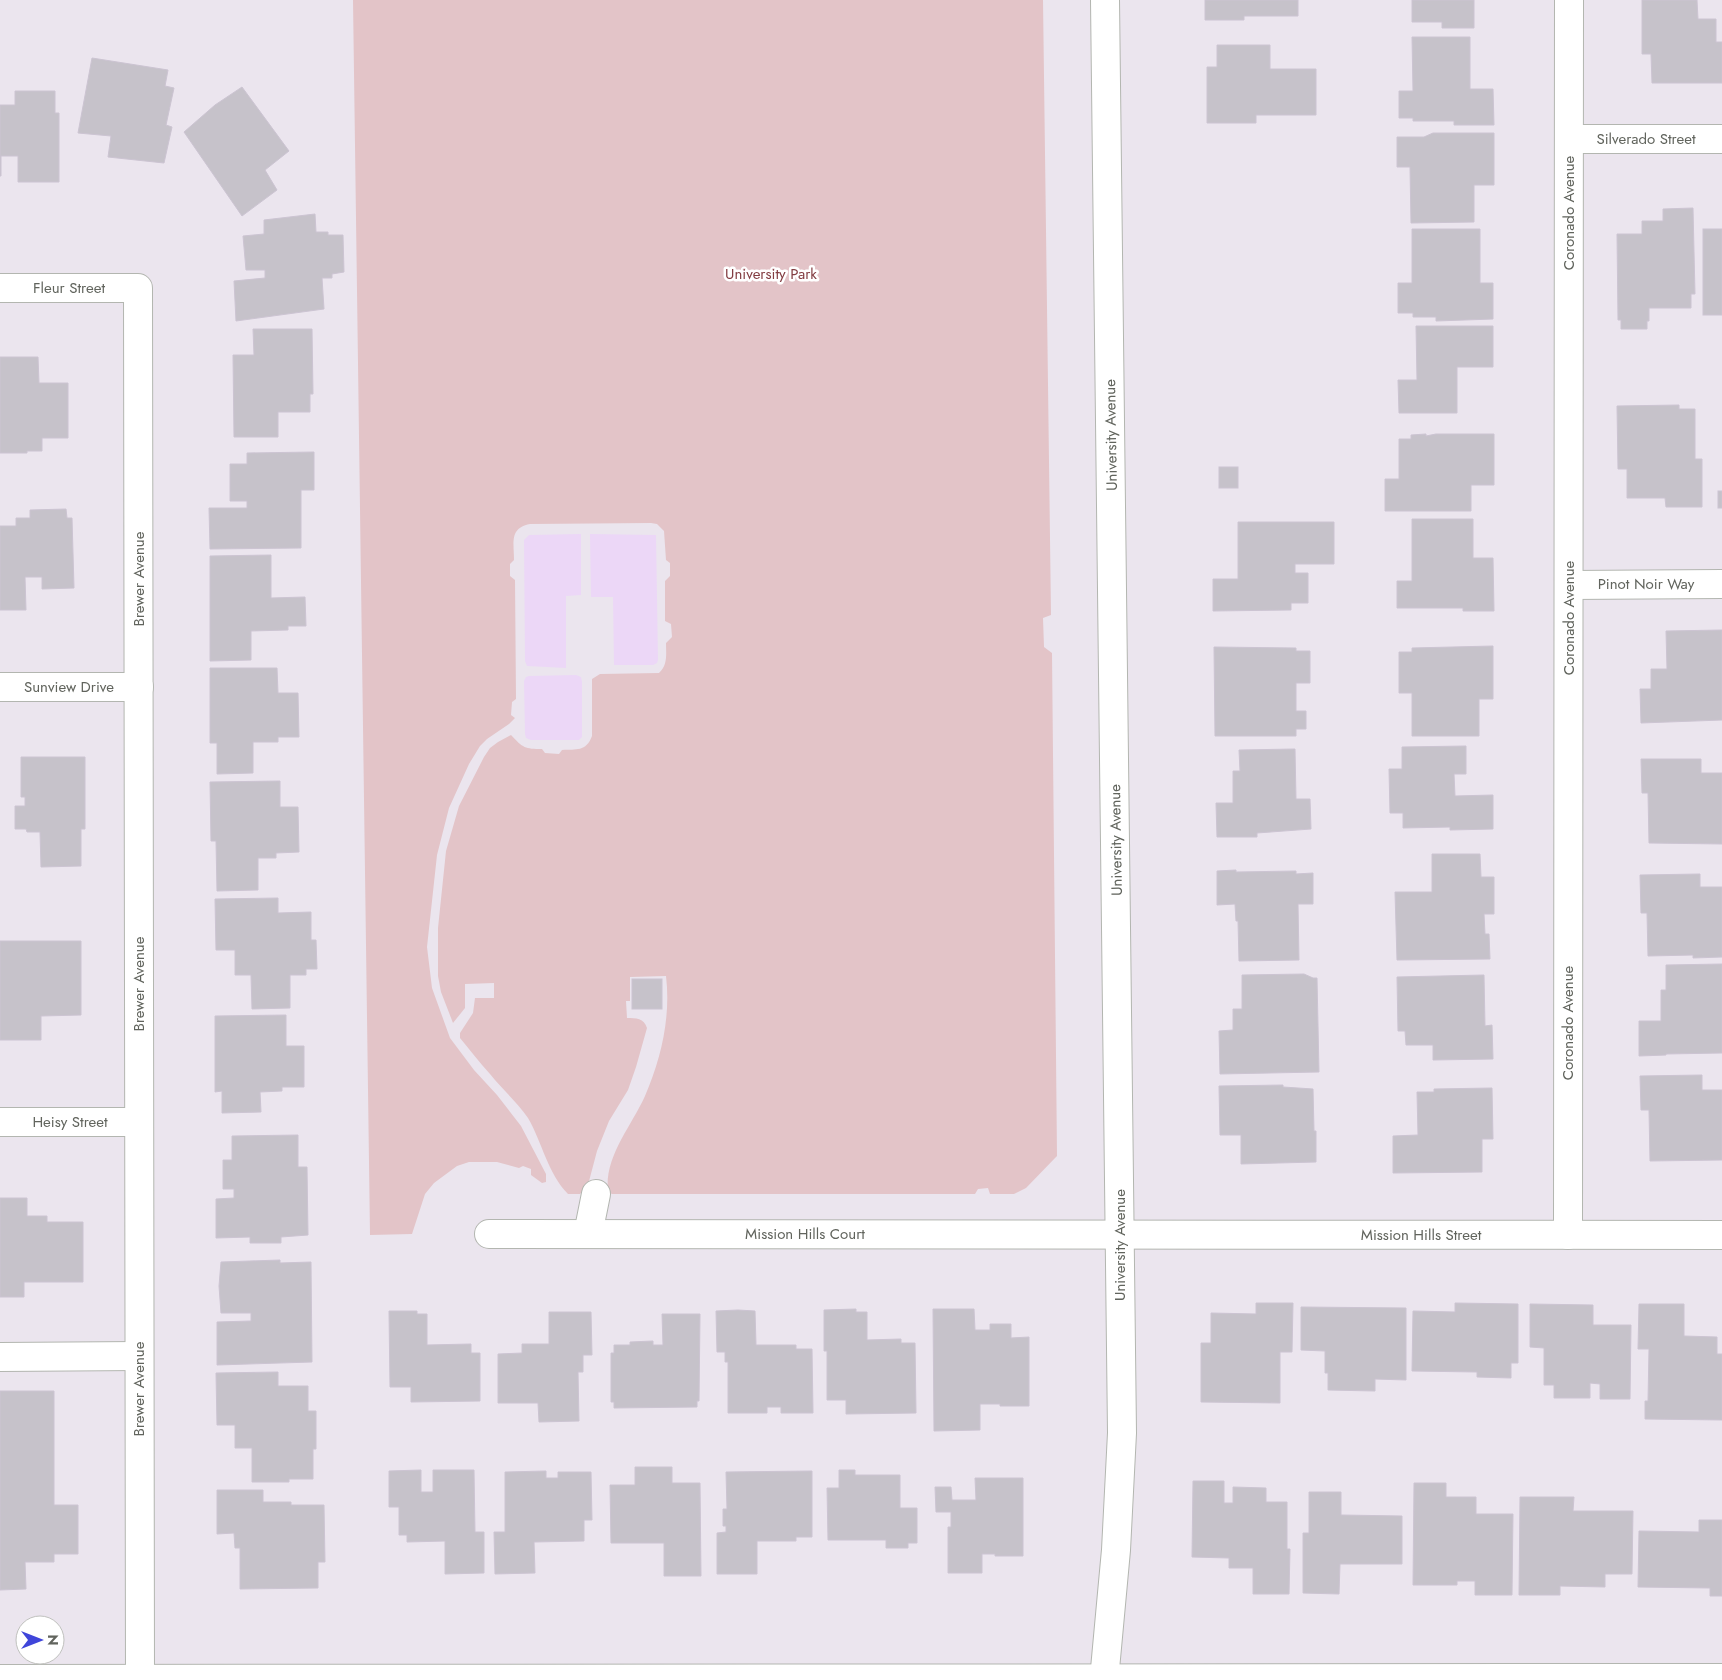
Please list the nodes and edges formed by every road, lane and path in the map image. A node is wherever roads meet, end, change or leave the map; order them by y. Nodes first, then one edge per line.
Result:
1 (1105, 0) edge
2 (1569, 0) edge
3 (1569, 139) junction
4 (1722, 139) edge
5 (0, 288) edge
6 (138, 288) joint
7 (1569, 584) junction
8 (1722, 584) edge
9 (0, 687) edge
10 (139, 687) junction
11 (0, 1122) edge
12 (139, 1122) junction
13 (596, 1194) dead end
14 (489, 1234) dead end
15 (588, 1234) junction
16 (1120, 1235) junction
17 (1568, 1235) junction
18 (1722, 1235) edge
19 (139, 1356) junction
20 (0, 1357) edge
21 (1722, 1678) edge
22 (0, 1679) edge
23 (1104, 1679) edge
24 (140, 1680) edge

1 - 16 street, University Avenue
2 - 3 street, Coronado Avenue
3 - 4 street, Silverado Street
3 - 7 street, Coronado Avenue
5 - 6 street, Fleur Street
6 - 10 street, Brewer Avenue
7 - 8 street, Pinot Noir Way
7 - 17 street, Coronado Avenue
9 - 10 street, Sunview Drive
10 - 12 street, Brewer Avenue
11 - 12 street, Heisy Street
12 - 19 street, Brewer Avenue
13 - 15 street
14 - 15 street, Mission Hills Court
15 - 16 street, Mission Hills Court
16 - 17 street, Mission Hills Street
16 - 23 street, University Avenue
17 - 18 street, Mission Hills Street
19 - 20 street
19 - 24 street, Brewer Avenue
21 - 23 street
22 - 24 street
23 - 24 street

